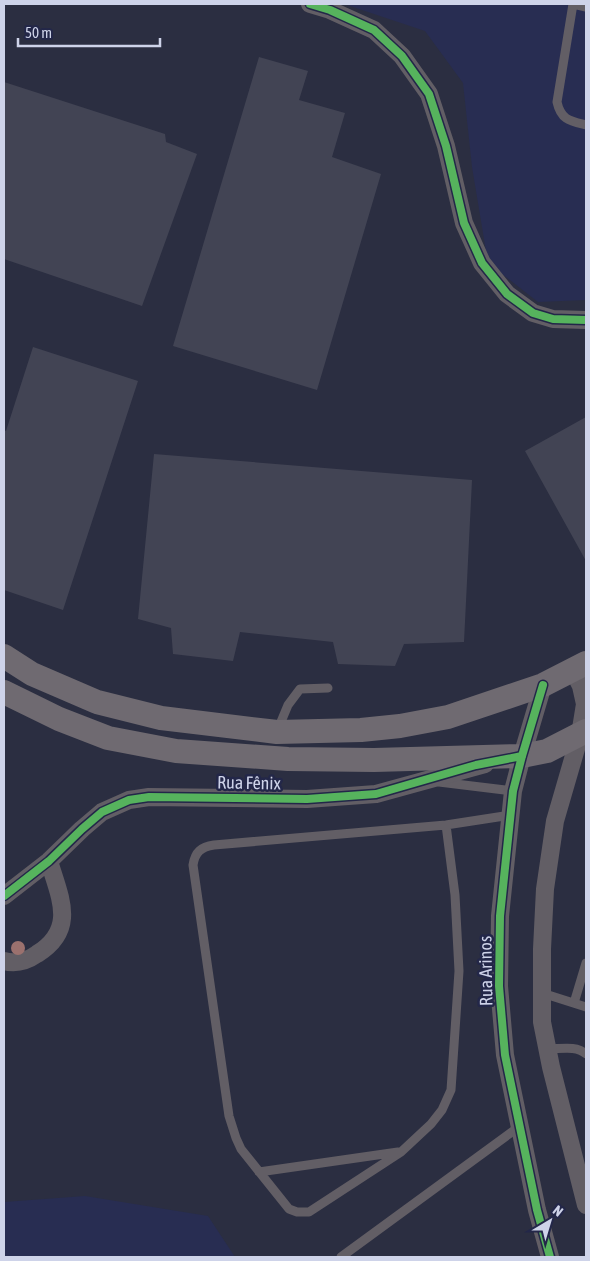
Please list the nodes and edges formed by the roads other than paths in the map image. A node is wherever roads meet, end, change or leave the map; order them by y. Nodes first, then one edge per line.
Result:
1 (310, 4) edge
2 (573, 4) edge
3 (586, 7) edge
4 (586, 125) edge
5 (586, 320) edge
6 (4, 656) edge
7 (580, 666) edge
8 (544, 685) junction
9 (328, 688) dead end
10 (4, 692) edge
11 (276, 732) junction
12 (583, 733) edge
13 (522, 756) junction
14 (427, 781) junction
15 (513, 791) junction
16 (511, 815) junction
17 (446, 824) junction
18 (49, 861) junction
19 (4, 896) edge
20 (4, 961) edge
21 (586, 963) edge
22 (542, 993) junction
23 (574, 1003) junction
24 (586, 1007) edge
25 (548, 1049) junction
26 (586, 1054) edge
27 (520, 1126) junction
28 (401, 1152) junction
29 (259, 1172) junction
30 (586, 1205) edge
31 (341, 1257) edge
32 (550, 1257) edge

1 - 5 street
2 - 3 lane
2 - 4 lane
6 - 11 main road
7 - 8 main road
7 - 12 street
8 - 11 main road
8 - 13 street, Rua Arinos
9 - 11 lane
10 - 13 main road
12 - 13 main road
12 - 22 street
13 - 14 street, Rua Fênix
13 - 15 street, Rua Arinos
14 - 15 lane
14 - 18 street, Rua Fênix
15 - 16 street, Rua Arinos
16 - 17 lane
16 - 27 street, Rua Arinos
17 - 28 lane
17 - 29 lane
18 - 19 street, Rua Fênix
18 - 20 street
21 - 23 lane
22 - 23 lane
22 - 25 street
23 - 24 lane
25 - 26 lane
25 - 30 street
27 - 31 lane
27 - 32 street, Rua Arinos
28 - 29 lane
28 - 29 lane

